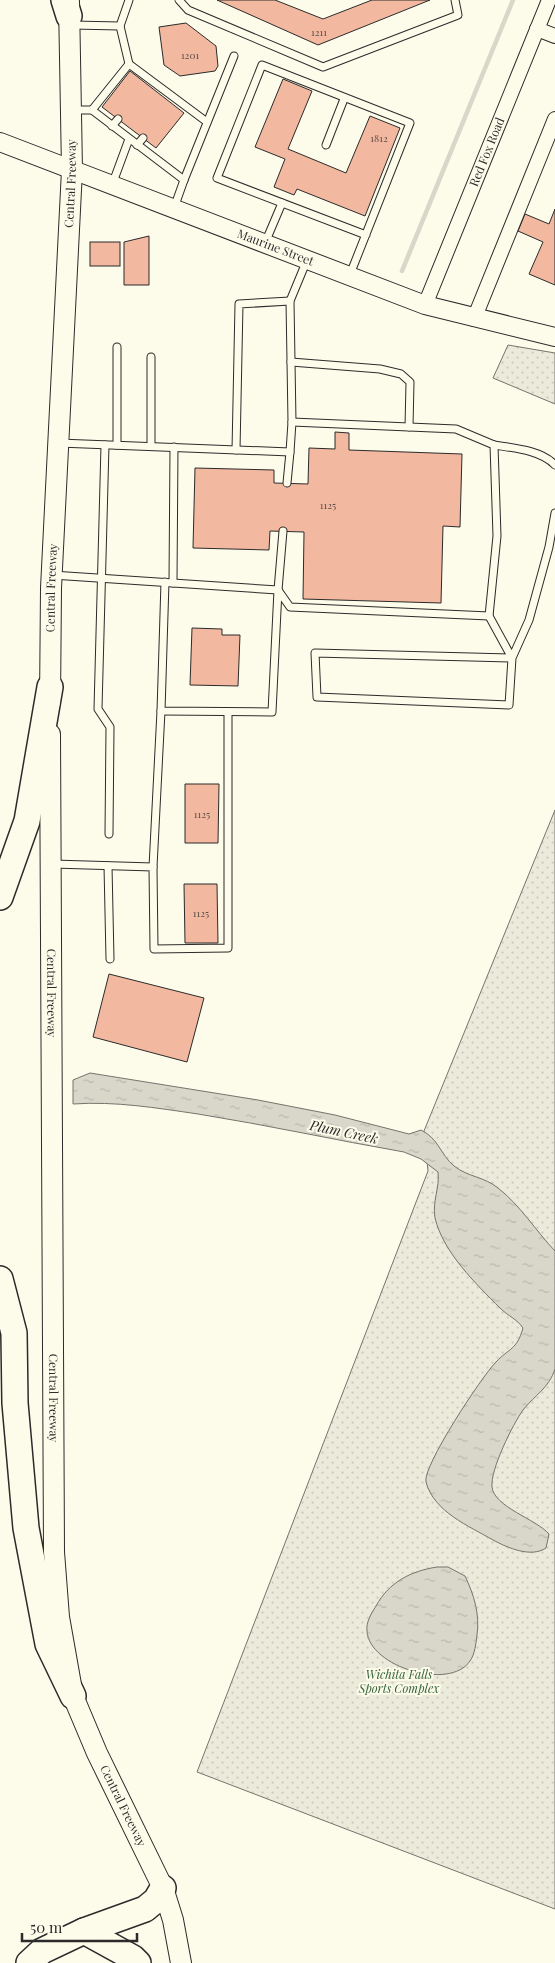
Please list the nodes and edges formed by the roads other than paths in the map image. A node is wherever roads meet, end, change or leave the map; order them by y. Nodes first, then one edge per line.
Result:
1 (129, 0) edge
2 (179, 0) edge
3 (455, 0) edge
4 (549, 0) edge
5 (68, 10) edge
6 (120, 26) junction
7 (537, 29) junction
8 (555, 36) edge
9 (234, 56) dead end
10 (129, 64) junction
11 (344, 99) junction
12 (71, 110) junction
13 (92, 110) junction
14 (118, 119) dead end
15 (555, 119) edge
16 (207, 122) junction
17 (112, 126) junction
18 (143, 138) dead end
19 (129, 139) junction
20 (0, 142) edge
21 (137, 145) junction
22 (326, 145) dead end
23 (72, 170) junction
24 (184, 180) junction
25 (112, 185) junction
26 (282, 203) junction
27 (174, 209) junction
28 (366, 235) junction
29 (265, 243) junction
30 (307, 260) junction
31 (349, 277) junction
32 (290, 301) junction
33 (425, 306) junction
34 (474, 319) junction
35 (555, 337) edge
36 (117, 346) dead end
37 (151, 358) dead end
38 (291, 362) junction
39 (292, 422) junction
40 (409, 427) junction
41 (59, 443) junction
42 (105, 445) junction
43 (117, 445) junction
44 (494, 445) junction
45 (152, 446) junction
46 (174, 447) junction
47 (236, 450) junction
48 (290, 452) junction
49 (555, 465) edge
50 (288, 483) dead end
51 (555, 513) edge
52 (283, 532) dead end
53 (52, 576) junction
54 (100, 578) junction
55 (169, 583) junction
56 (278, 590) junction
57 (489, 616) junction
58 (512, 658) junction
59 (50, 687) junction
60 (161, 711) junction
61 (228, 712) junction
62 (109, 834) dead end
63 (50, 864) junction
64 (108, 866) junction
65 (153, 867) junction
66 (0, 898) edge
67 (110, 959) dead end
68 (0, 1279) edge
69 (73, 1696) junction
70 (164, 1888) junction
71 (84, 1931) junction
72 (29, 1963) edge
73 (138, 1963) edge
74 (181, 1963) edge

1 - 6 lane
2 - 3 lane
4 - 7 street, Red Fox Road
5 - 6 lane
5 - 12 main road, Central Freeway
6 - 10 lane
7 - 8 street
7 - 33 street, Red Fox Road
9 - 16 lane
10 - 13 lane
10 - 16 lane
11 - 22 lane
11 - 26 lane
11 - 28 lane
12 - 13 lane
12 - 23 main road, Central Freeway
13 - 17 lane
14 - 17 lane
15 - 34 street
16 - 24 lane
17 - 19 lane
18 - 21 lane
19 - 21 lane
19 - 25 lane
20 - 23 street, Maurine Street
21 - 24 lane
23 - 25 street, Maurine Street
23 - 41 main road, Central Freeway
24 - 27 lane
25 - 27 street, Maurine Street
26 - 28 lane
26 - 29 lane
27 - 29 street, Maurine Street
28 - 31 lane
29 - 30 street, Maurine Street
30 - 31 street, Maurine Street
30 - 32 lane
31 - 33 street, Maurine Street
32 - 38 lane
32 - 47 lane
33 - 34 street, Maurine Street
34 - 35 street, Maurine Street
36 - 43 lane
37 - 45 lane
38 - 39 lane
38 - 40 lane
39 - 40 lane
39 - 48 lane
40 - 44 lane
41 - 42 lane
41 - 53 main road, Central Freeway
42 - 43 lane
42 - 54 lane
43 - 45 lane
44 - 49 lane
44 - 57 lane
45 - 46 lane
46 - 47 lane
46 - 55 lane
47 - 48 lane
48 - 50 lane
51 - 58 lane
52 - 56 lane
53 - 54 lane
53 - 59 main road, Central Freeway
54 - 55 lane
54 - 62 lane
55 - 56 lane
55 - 60 lane
56 - 57 lane
56 - 61 lane
57 - 58 lane
58 - 58 lane
59 - 63 main road, Central Freeway
59 - 66 highway
60 - 61 lane
60 - 65 lane
61 - 65 lane
63 - 64 lane
63 - 69 main road, Central Freeway
64 - 65 lane
64 - 67 lane
68 - 69 highway
69 - 70 main road, Central Freeway
70 - 71 highway
70 - 74 main road, Central Freeway
71 - 72 highway
71 - 73 highway

